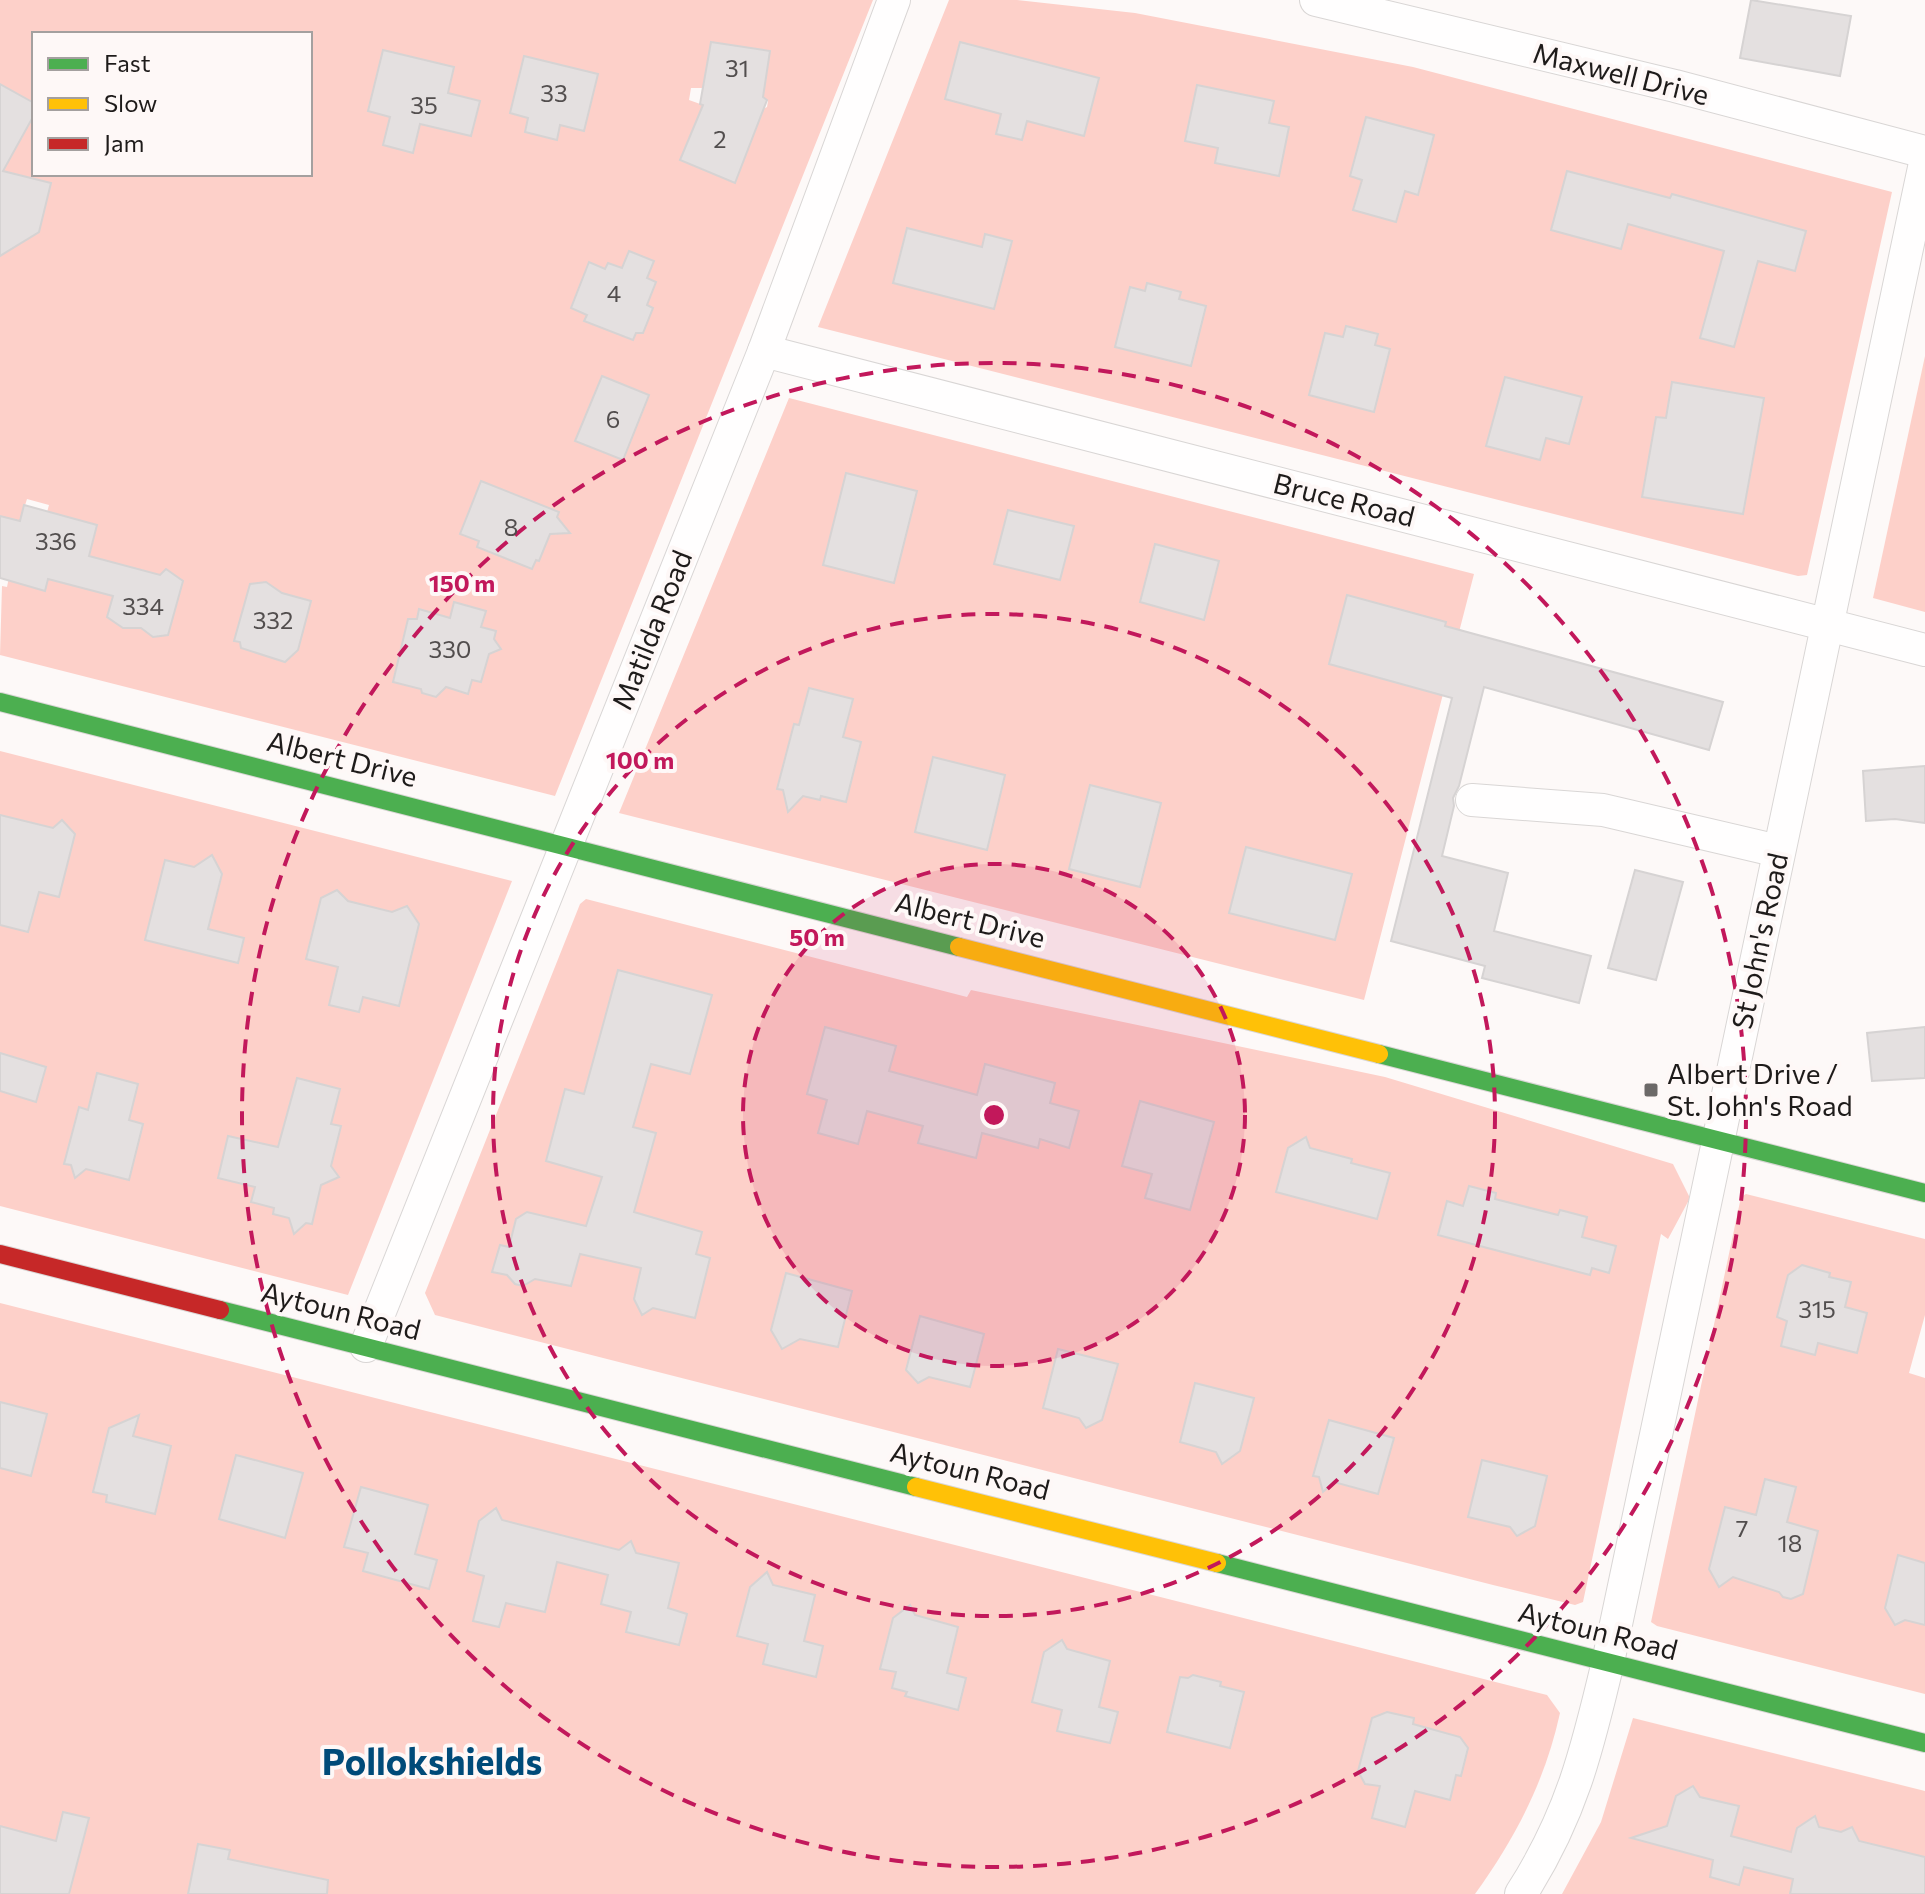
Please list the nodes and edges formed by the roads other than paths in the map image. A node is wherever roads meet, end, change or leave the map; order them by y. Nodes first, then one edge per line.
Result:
1 (894, 0) edge
2 (1316, 0) edge
3 (1925, 152) edge
4 (1925, 163) edge
5 (764, 351) junction
6 (1826, 624) junction
7 (1925, 650) edge
8 (0, 702) edge
9 (1472, 800) dead end
10 (566, 845) junction
11 (1778, 851) junction
12 (1718, 1141) junction
13 (1925, 1193) edge
14 (0, 1254) edge
15 (366, 1346) junction
16 (1608, 1662) junction
17 (1925, 1743) edge
18 (1521, 1894) edge

1 - 5 street, Matilda Road
2 - 3 street, Maxwell Drive
4 - 6 street, St John's Road
5 - 6 street, Bruce Road
5 - 10 street, Matilda Road
6 - 7 street, Bruce Road
6 - 11 street, St John's Road
8 - 10 street, Albert Drive
9 - 11 street
10 - 12 street, Albert Drive
10 - 15 street, Matilda Road
11 - 12 street, St John's Road
12 - 13 street, Albert Drive
12 - 16 street, St John's Road
14 - 15 street, Aytoun Road
15 - 16 street, Aytoun Road
16 - 17 street, Aytoun Road
16 - 18 street, St John's Road

